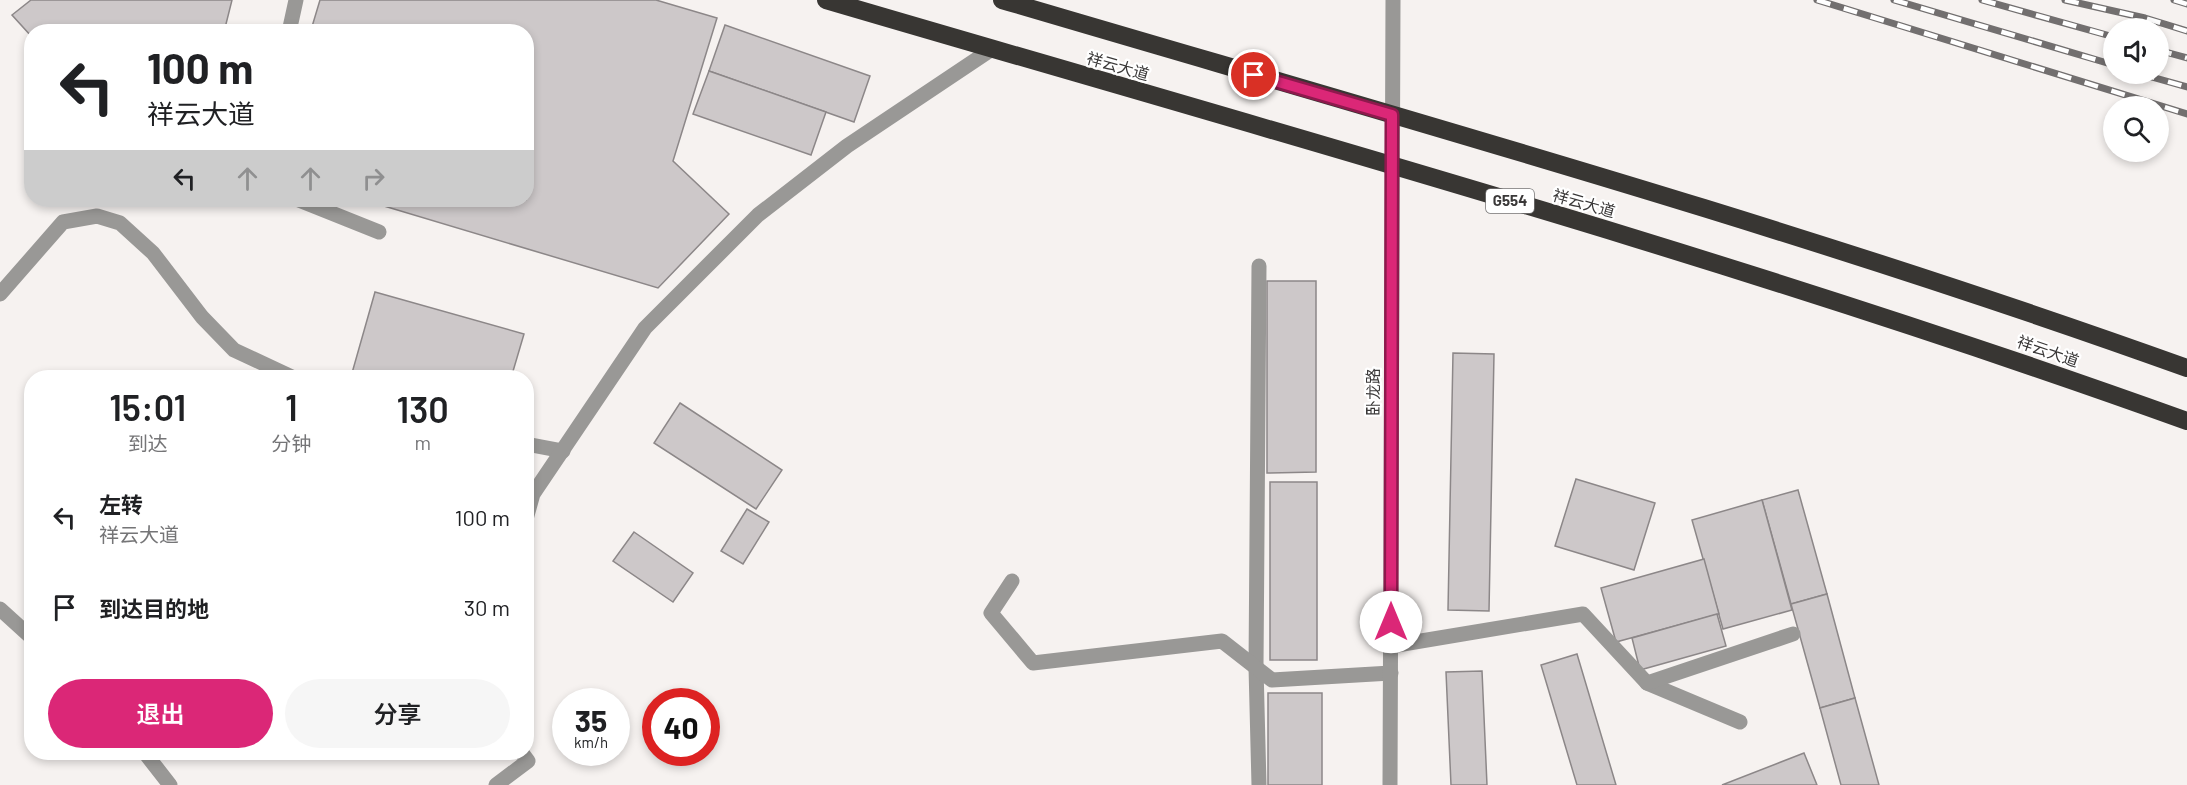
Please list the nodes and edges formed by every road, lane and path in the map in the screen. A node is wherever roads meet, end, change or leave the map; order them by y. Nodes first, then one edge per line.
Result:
1 (296, 0) edge
2 (826, 0) edge
3 (1002, 0) edge
4 (1393, 0) edge
5 (291, 24) edge
6 (992, 49) junction
7 (1392, 115) junction
8 (1392, 167) junction
9 (316, 207) edge
10 (379, 232) dead end
11 (1258, 266) dead end
12 (0, 294) edge
13 (2187, 368) edge
14 (277, 370) edge
15 (2187, 421) edge
16 (534, 446) edge
17 (563, 451) junction
18 (534, 493) edge
19 (1012, 581) dead end
20 (0, 609) edge
21 (24, 631) edge
22 (1793, 634) dead end
23 (1391, 646) junction
24 (1256, 667) junction
25 (1391, 673) junction
26 (1647, 683) junction
27 (1740, 722) dead end
28 (150, 760) edge
29 (527, 760) edge
30 (170, 785) edge
31 (496, 785) edge
32 (1259, 785) edge
33 (1390, 785) edge

1 - 5 street
2 - 6 highway, 祥云大道 / G554
3 - 7 highway, 祥云大道
4 - 7 street, 卧龙路
6 - 8 highway, 祥云大道 / G554
6 - 17 street
7 - 8 street, 卧龙路
7 - 13 highway, 祥云大道
8 - 15 highway, 祥云大道 / G554
8 - 23 street, 卧龙路
9 - 10 street
11 - 24 street
12 - 14 street
16 - 17 street
17 - 18 street
19 - 24 street
20 - 21 street
22 - 26 street
23 - 25 street, 卧龙路
23 - 26 street
24 - 25 street
24 - 32 street
25 - 33 street, 卧龙路
26 - 27 street
28 - 30 street
29 - 31 street

